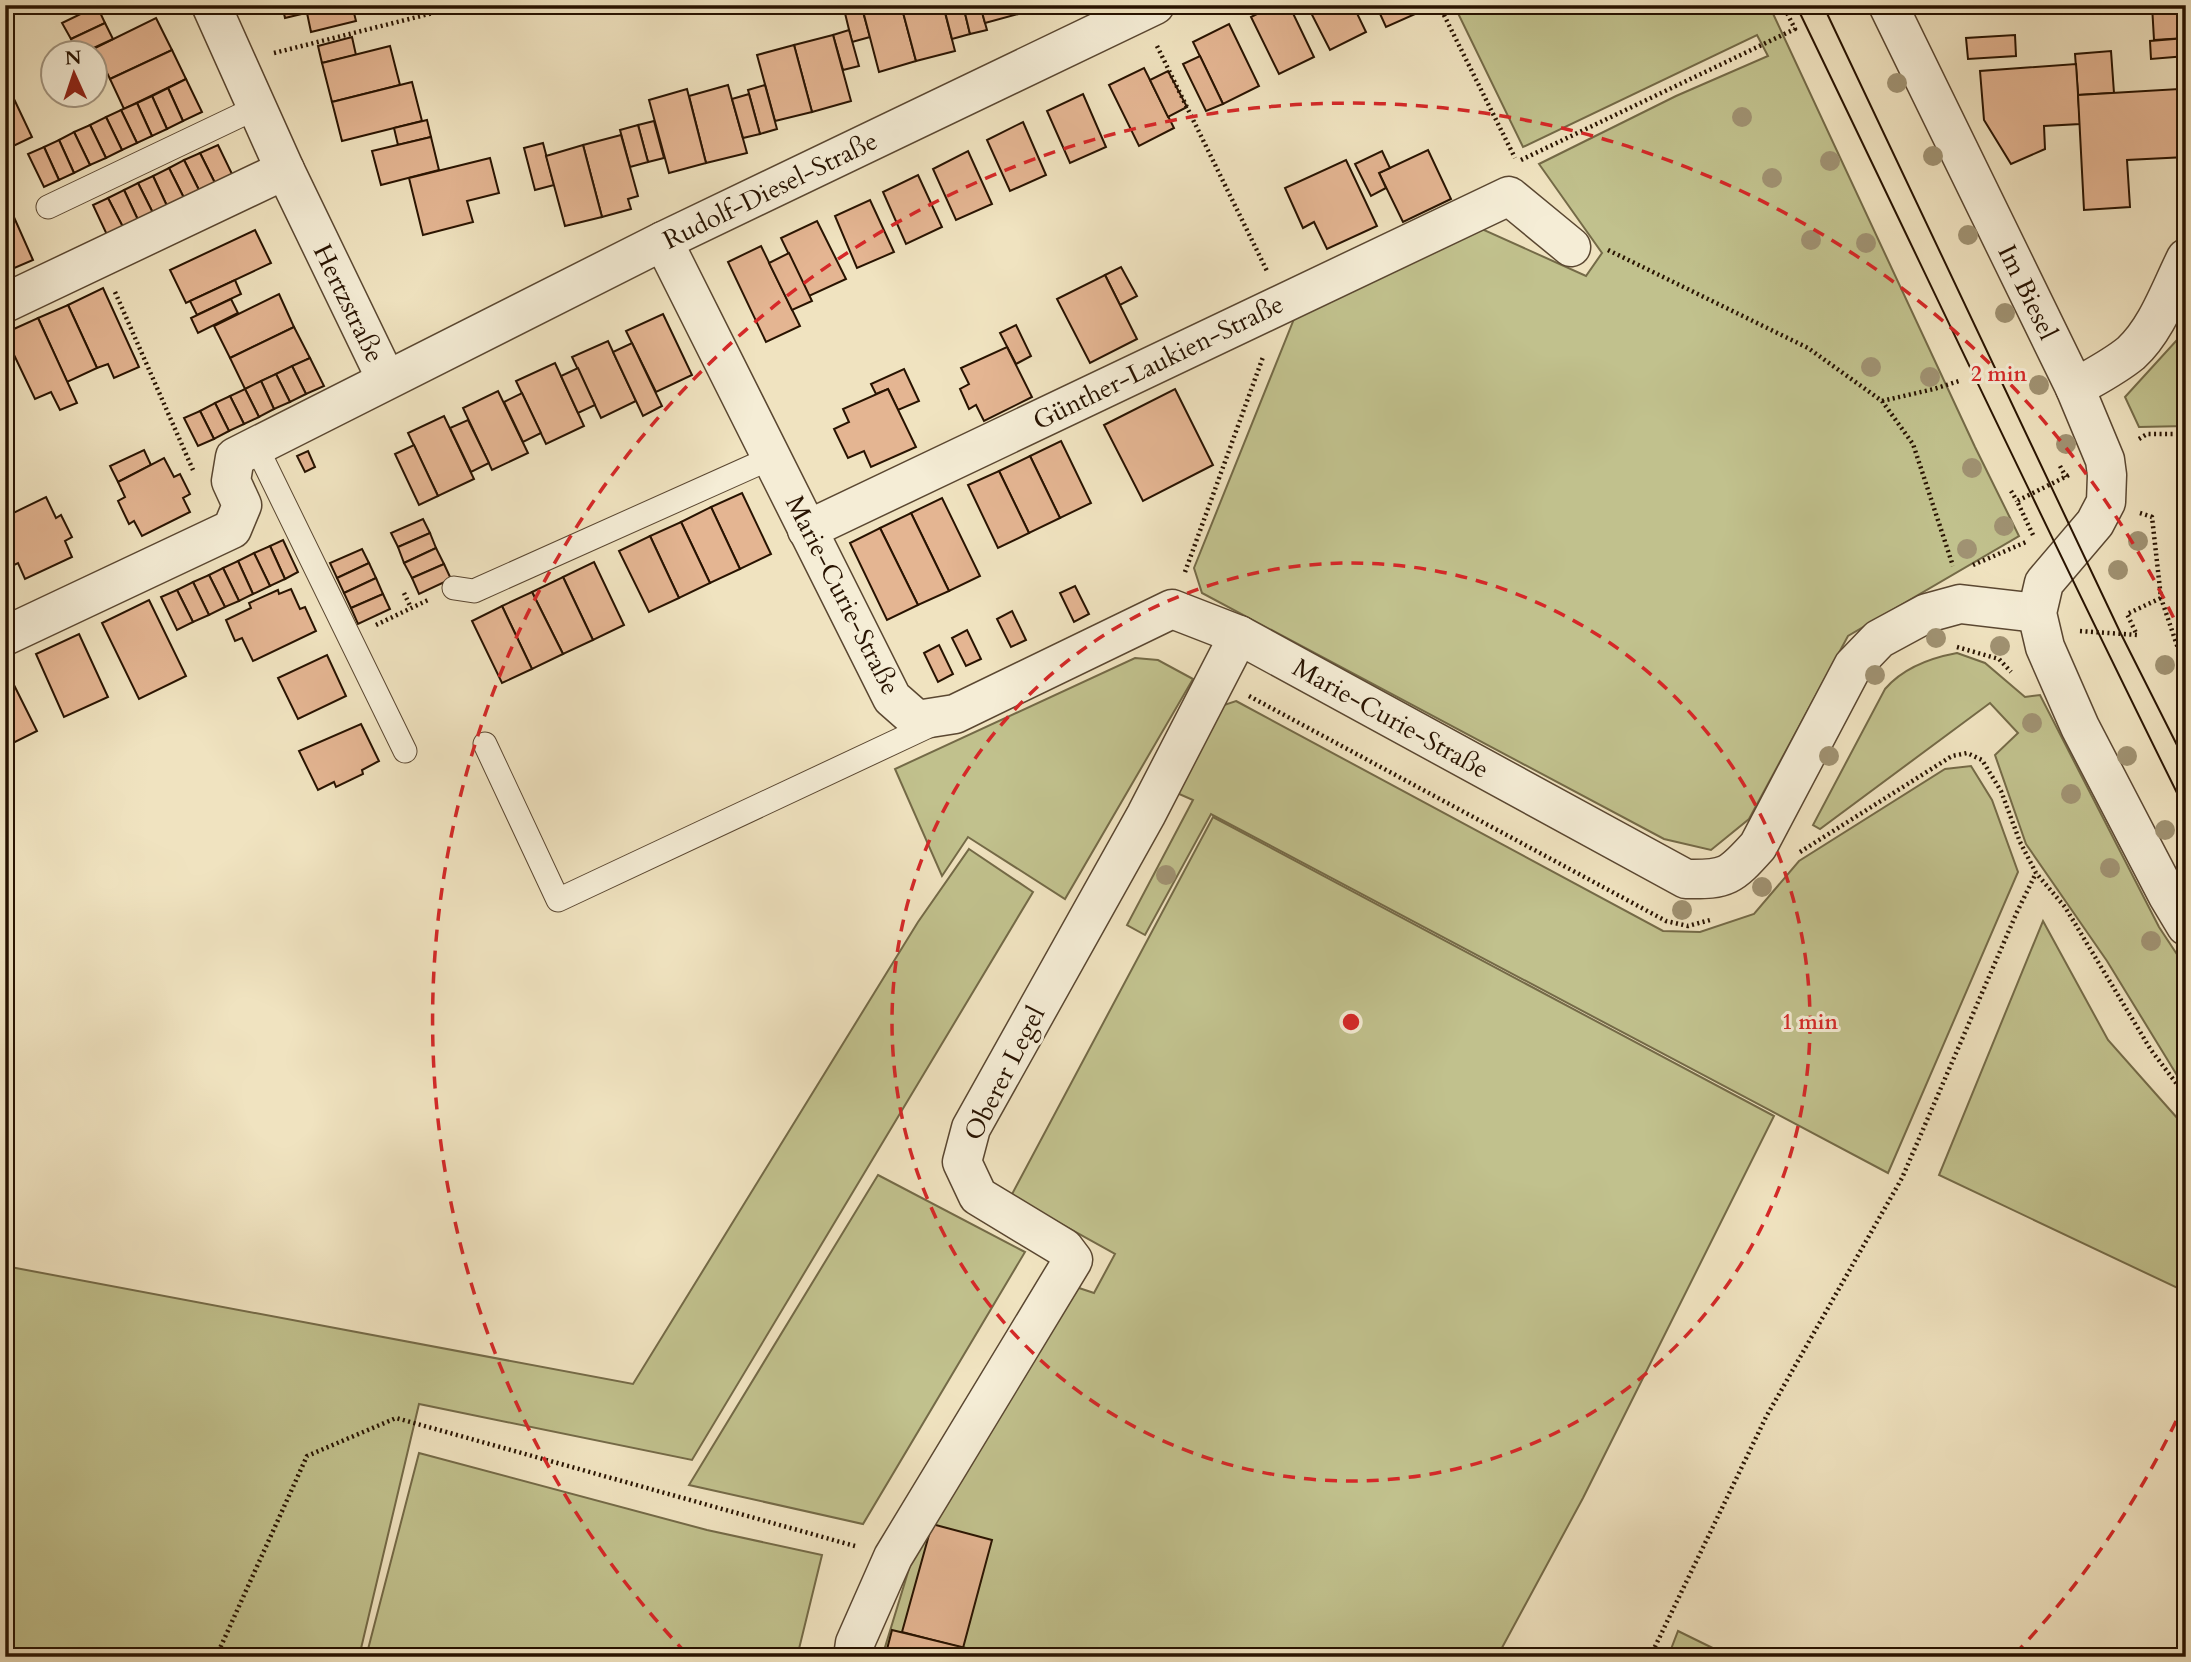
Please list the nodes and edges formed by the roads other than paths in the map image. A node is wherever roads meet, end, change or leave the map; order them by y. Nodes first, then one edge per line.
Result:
1 (211, 5) edge
2 (1888, 5) edge
3 (1148, 9) edge
4 (258, 107) junction
5 (285, 170) junction
6 (48, 207) dead end
7 (663, 241) junction
8 (1571, 247) road end
9 (2186, 258) edge
10 (5, 303) edge
11 (386, 379) junction
12 (2075, 388) junction
13 (256, 446) junction
14 (773, 457) junction
15 (807, 530) junction
16 (454, 588) road end
17 (2037, 613) junction
18 (1239, 635) junction
19 (5, 636) edge
20 (955, 714) junction
21 (485, 744) dead end
22 (405, 751) dead end
23 (2186, 926) edge
24 (853, 1657) edge

1 - 4 street, Hertzstraße
2 - 12 street, Im Biesel
3 - 7 street, Rudolf-Diesel-Straße
4 - 5 street, Hertzstraße
4 - 6 lane
5 - 10 street
5 - 11 street, Hertzstraße
7 - 11 street, Rudolf-Diesel-Straße
7 - 14 street, Marie-Curie-Straße
8 - 15 street, Günther-Laukien-Straße
9 - 12 street
11 - 13 street, Hertzstraße
12 - 17 street, Im Biesel
13 - 19 street, Hertzstraße
13 - 22 lane
14 - 15 street, Marie-Curie-Straße
14 - 16 lane
15 - 20 street, Marie-Curie-Straße
17 - 18 street, Marie-Curie-Straße
17 - 23 street
18 - 20 street, Marie-Curie-Straße
18 - 24 street, Oberer Legel
20 - 21 lane

